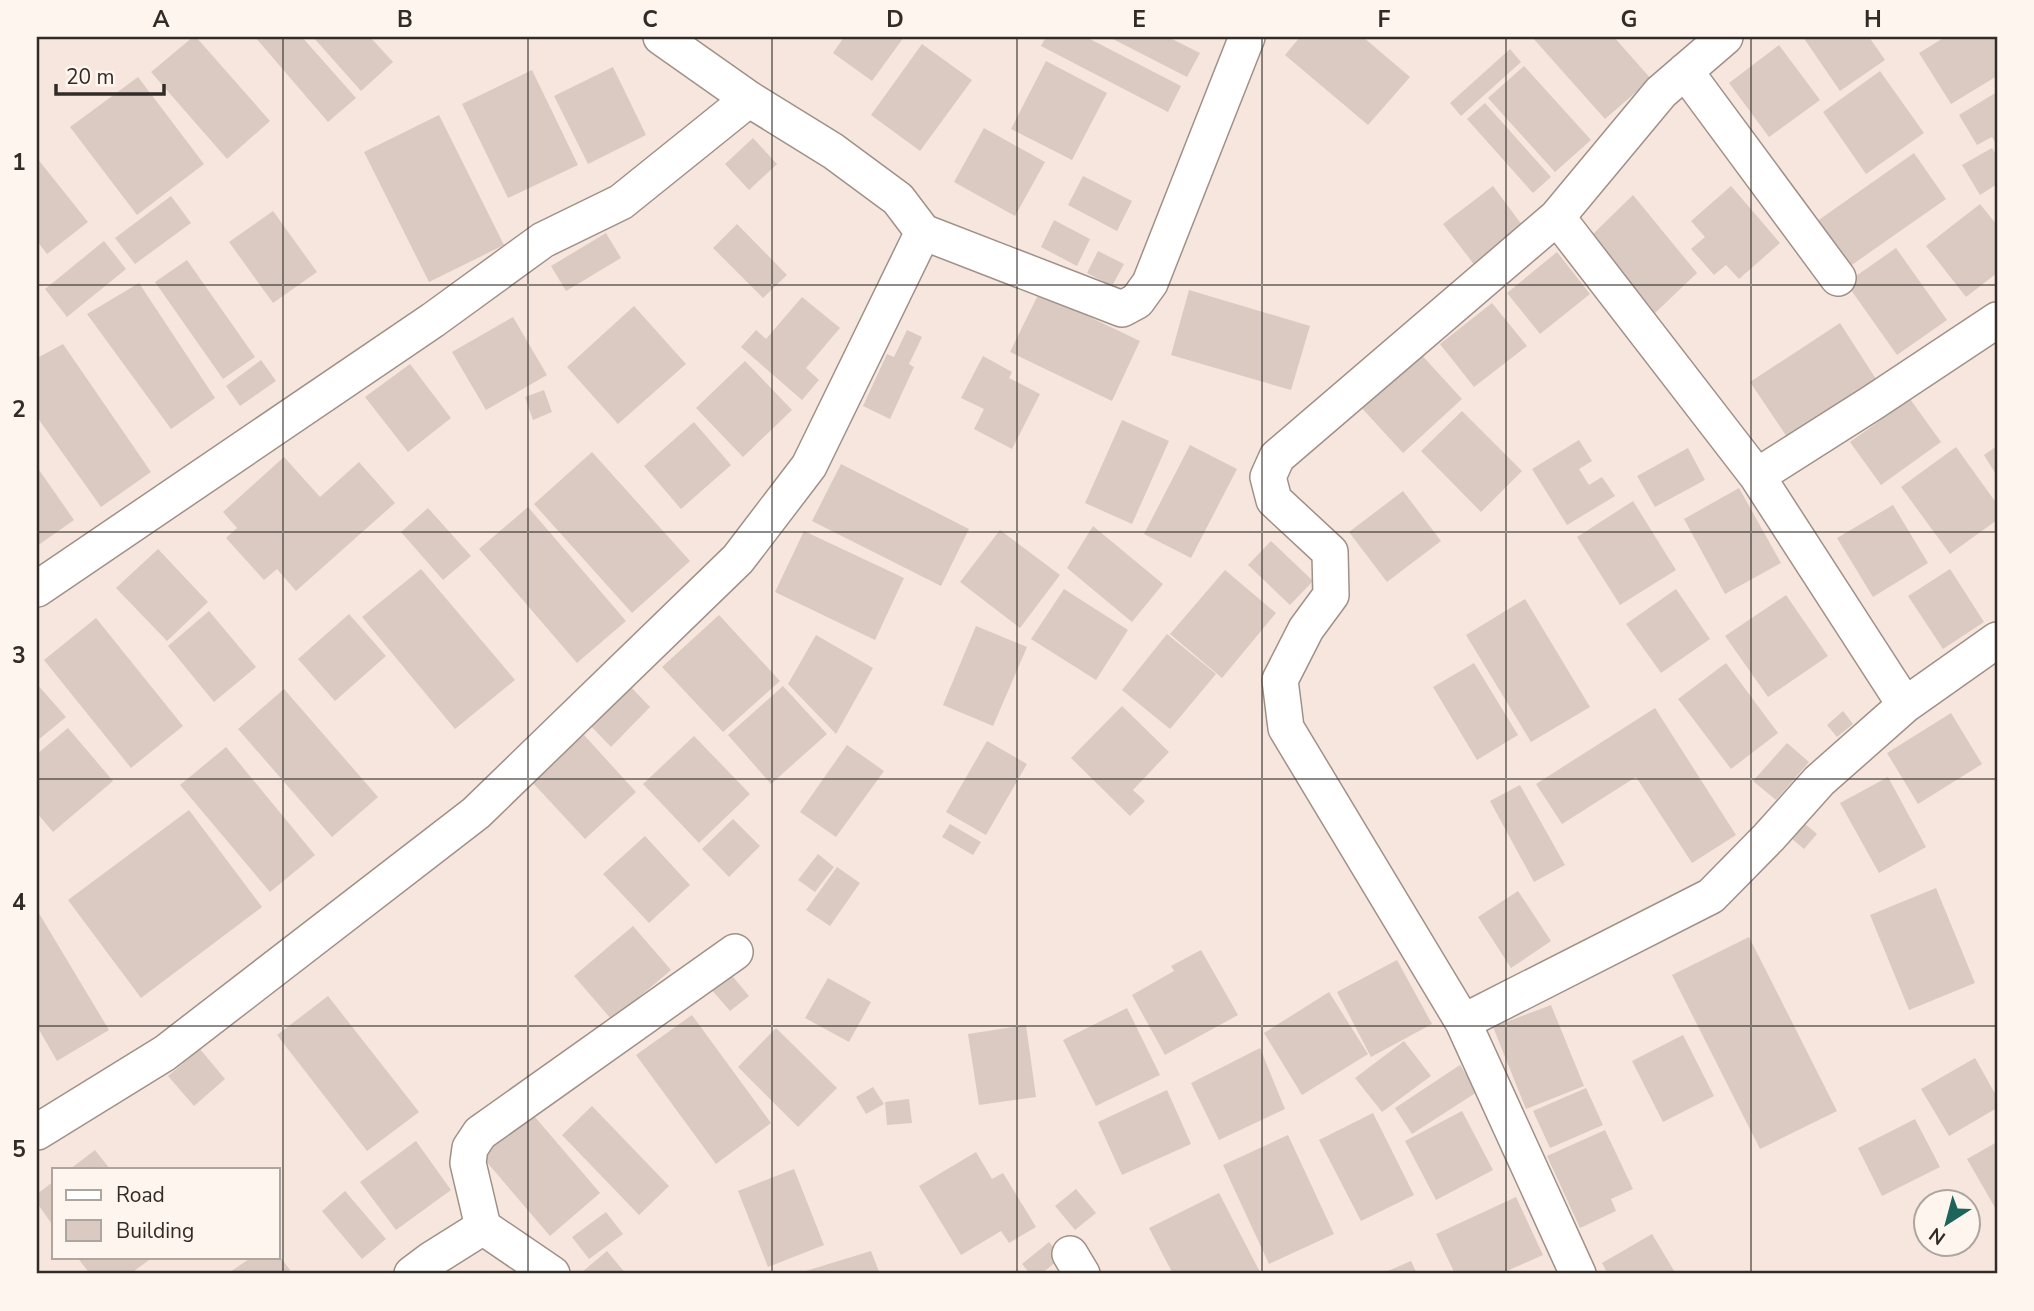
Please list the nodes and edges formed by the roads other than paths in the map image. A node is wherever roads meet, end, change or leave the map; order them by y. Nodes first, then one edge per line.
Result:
1 (662, 37) edge
2 (1247, 37) edge
3 (1725, 37) edge
4 (1685, 71) junction
5 (750, 99) junction
6 (1557, 217) junction
7 (923, 232) junction
8 (1838, 278) dead end
9 (1997, 320) edge
10 (1757, 476) junction
11 (37, 589) edge
12 (1997, 640) edge
13 (1905, 705) junction
14 (735, 952) dead end
15 (1463, 1022) junction
16 (37, 1132) edge
17 (482, 1227) junction
18 (412, 1274) edge
19 (552, 1274) edge
20 (1578, 1274) edge

1 - 5 street
2 - 7 street
3 - 4 street
4 - 6 street
4 - 8 street
5 - 7 street
5 - 11 street
6 - 10 street
6 - 15 street
7 - 16 street
9 - 10 street
10 - 13 street
12 - 13 street
13 - 15 street
14 - 17 street
15 - 20 street
17 - 18 street
17 - 19 street

